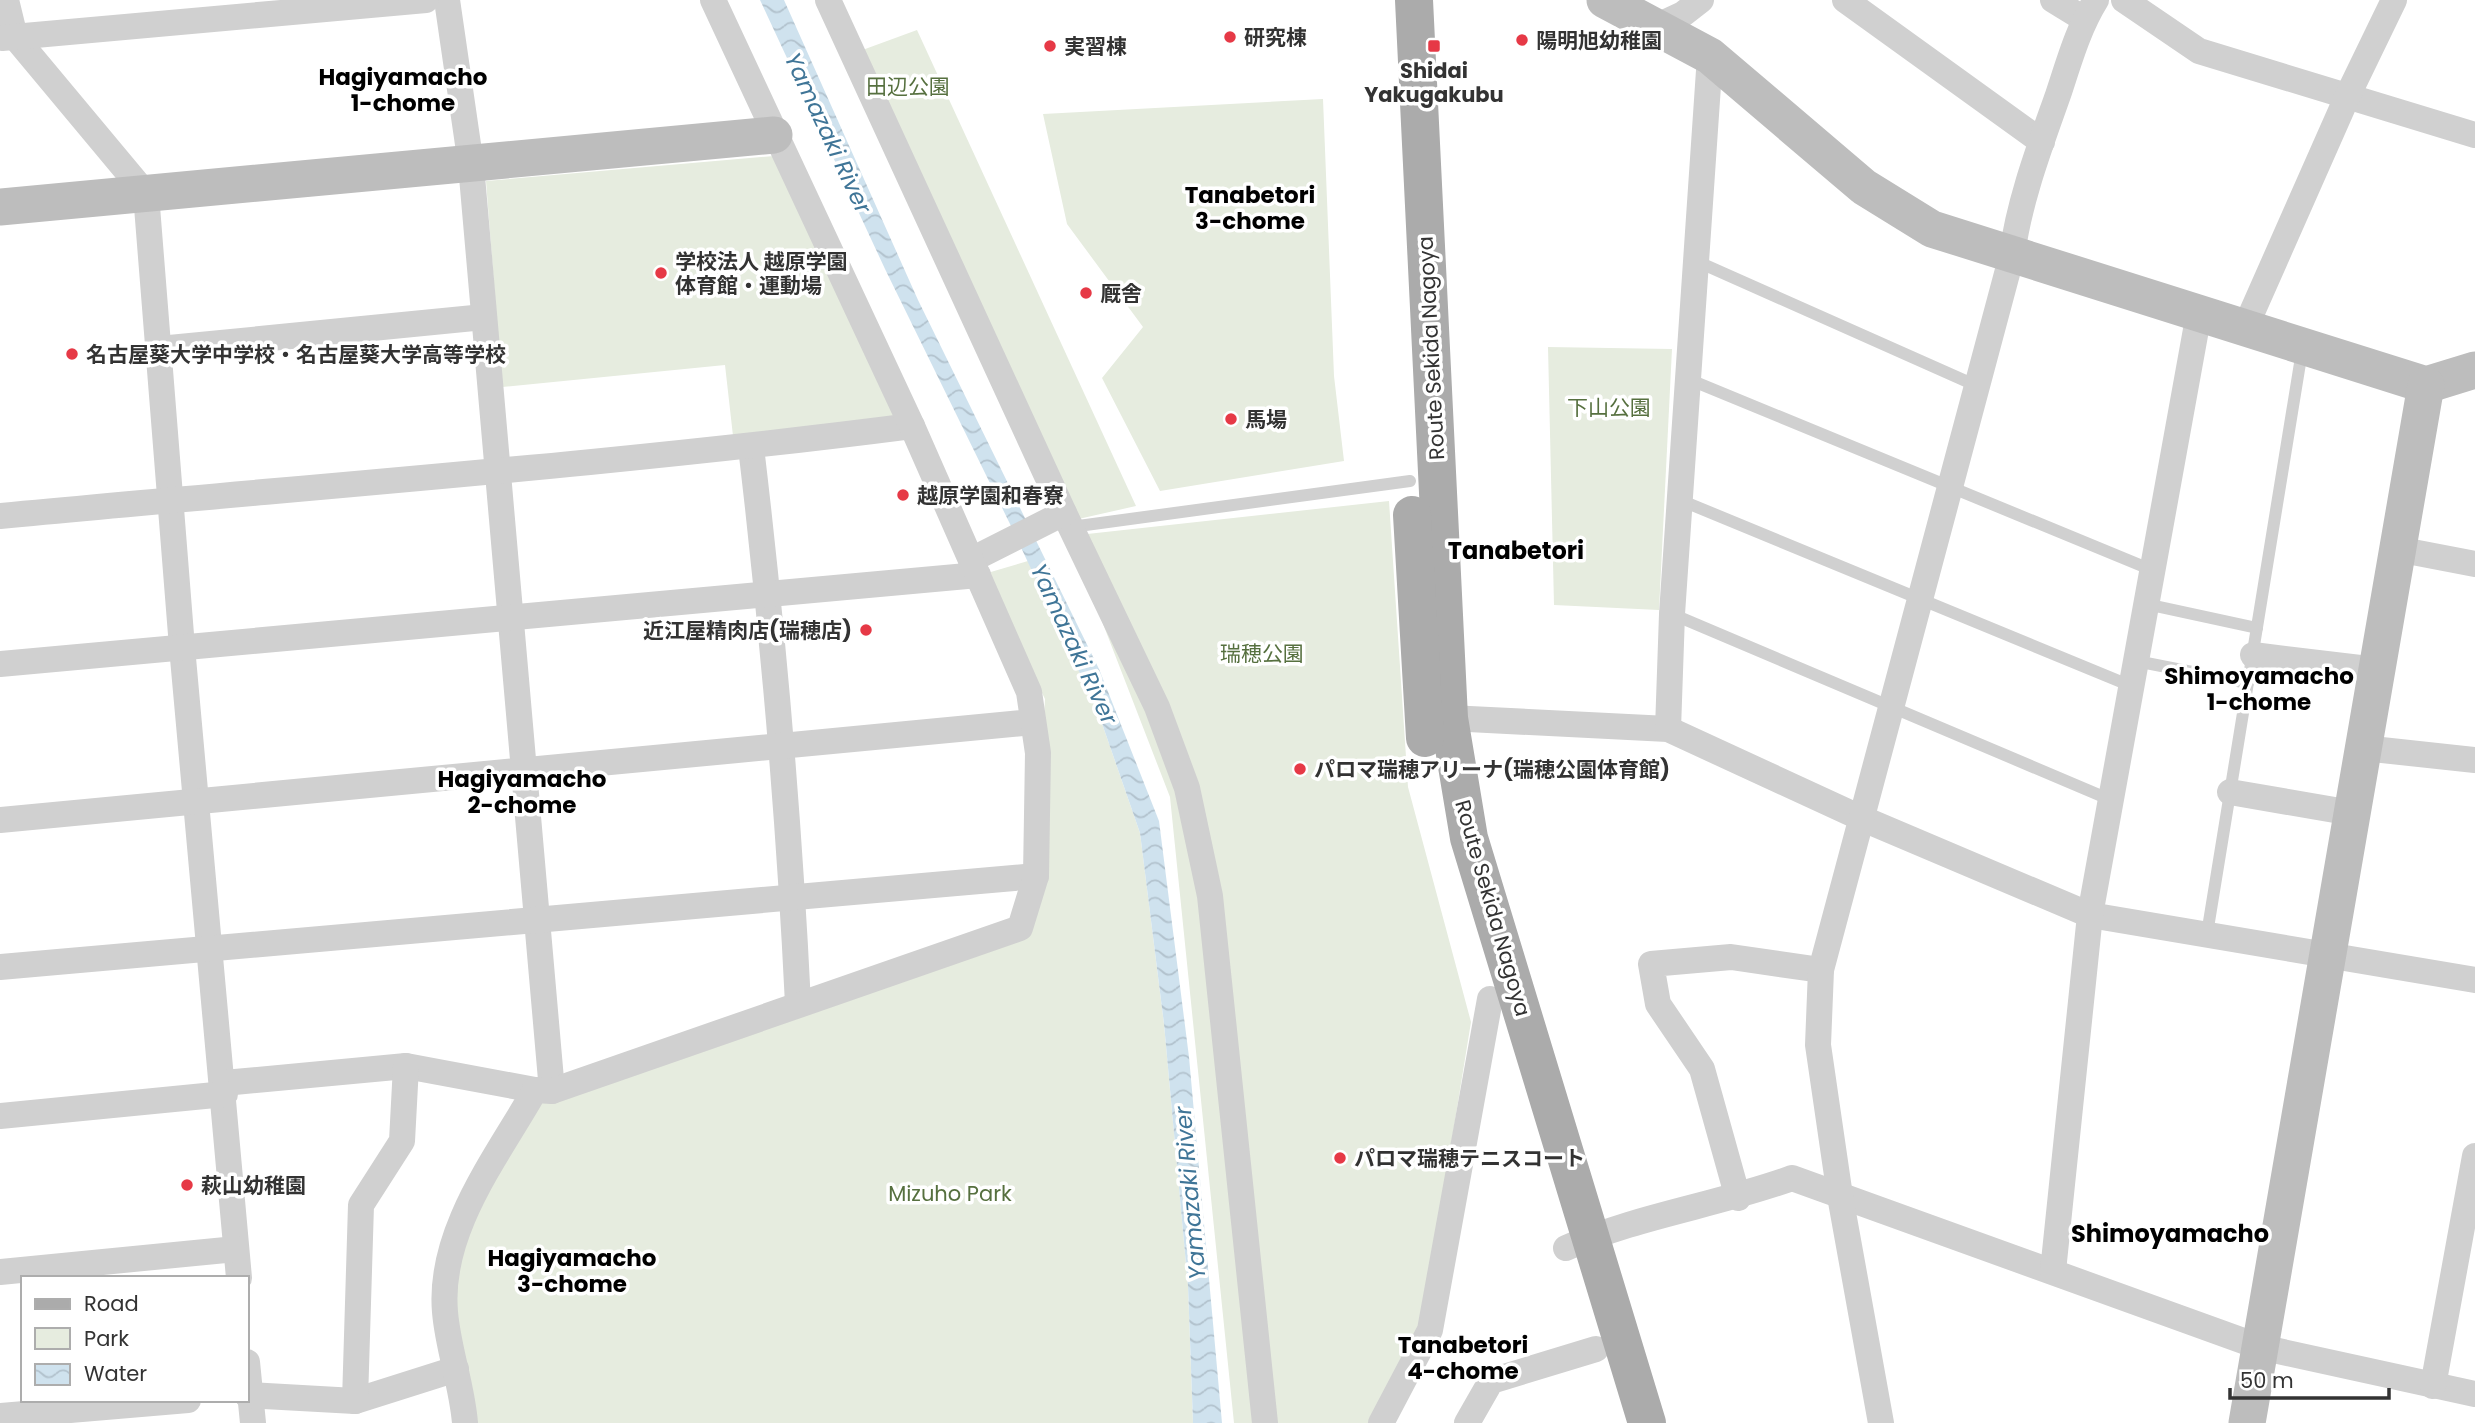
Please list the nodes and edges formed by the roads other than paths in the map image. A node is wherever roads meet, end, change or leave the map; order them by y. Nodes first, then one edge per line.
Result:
1 (6, 0) edge
2 (426, 0) edge
3 (447, 0) edge
4 (713, 0) edge
5 (828, 0) edge
6 (1390, 0) edge
7 (1414, 0) edge
8 (1701, 0) edge
9 (1845, 0) edge
10 (2053, 0) edge
11 (2124, 0) edge
12 (2394, 0) edge
13 (2090, 9) edge
14 (1629, 10) edge
15 (8, 37) edge
16 (1710, 56) junction
17 (2348, 95) junction
18 (774, 135) junction
19 (2475, 135) edge
20 (2042, 142) junction
21 (471, 165) junction
22 (146, 194) junction
23 (0, 208) edge
24 (2012, 255) junction
25 (1696, 261) junction
26 (2199, 313) junction
27 (484, 317) junction
28 (2245, 328) junction
29 (2303, 347) junction
30 (159, 349) junction
31 (2475, 370) edge
32 (1688, 379) junction
33 (2426, 385) junction
34 (1978, 386) junction
35 (912, 426) junction
36 (751, 447) junction
37 (498, 472) junction
38 (1410, 481) junction
39 (1949, 487) junction
40 (171, 500) junction
41 (1680, 500) junction
42 (0, 516) edge
43 (1062, 519) junction
44 (2397, 550) junction
45 (978, 563) junction
46 (2475, 564) edge
47 (2152, 570) junction
48 (768, 593) junction
49 (1920, 598) junction
50 (2146, 604) junction
51 (1672, 614) junction
52 (510, 617) junction
53 (2257, 628) junction
54 (182, 647) junction
55 (2253, 655) junction
56 (0, 664) edge
57 (2377, 670) junction
58 (2134, 673) junction
59 (2248, 682) junction
60 (1891, 706) junction
61 (1449, 718) junction
62 (1033, 722) junction
63 (1668, 729) junction
64 (779, 748) junction
65 (2363, 748) junction
66 (2475, 760) edge
67 (524, 772) junction
68 (2230, 792) junction
69 (2111, 800) junction
70 (196, 802) junction
71 (2352, 813) junction
72 (1861, 818) junction
73 (0, 820) edge
74 (1036, 876) junction
75 (793, 897) junction
76 (2090, 915) junction
77 (537, 920) junction
78 (2207, 934) junction
79 (210, 948) junction
80 (2327, 956) junction
81 (0, 967) edge
82 (1821, 970) junction
83 (2475, 980) edge
84 (1490, 999) junction
85 (798, 1004) junction
86 (406, 1066) junction
87 (224, 1089) junction
88 (544, 1091) junction
89 (0, 1116) edge
90 (2475, 1156) edge
91 (1840, 1196) junction
92 (1738, 1198) junction
93 (1578, 1242) junction
94 (236, 1249) junction
95 (0, 1272) edge
96 (2053, 1272) junction
97 (239, 1276) edge
98 (2260, 1347) junction
99 (1596, 1349) junction
100 (457, 1369) junction
101 (2433, 1386) junction
102 (2475, 1394) edge
103 (248, 1395) edge
104 (355, 1401) junction
105 (164, 1402) edge
106 (0, 1416) edge
107 (253, 1423) edge
108 (465, 1423) edge
109 (1265, 1423) edge
110 (1381, 1423) edge
111 (1467, 1423) edge
112 (1619, 1423) edge
113 (1647, 1423) edge
114 (1881, 1423) edge
115 (2247, 1423) edge

1 - 15 street
2 - 15 street
3 - 21 street
4 - 18 street
5 - 43 street
6 - 38 main road, Route Sekida Nagoya
7 - 61 main road, Route Sekida Nagoya
8 - 14 street
9 - 20 street
10 - 13 street
11 - 17 street
12 - 17 street
13 - 20 street
14 - 16 street
15 - 22 street
16 - 24 street
16 - 25 street
17 - 19 street
17 - 28 street
18 - 21 street
18 - 35 street
20 - 24 street
21 - 22 street
21 - 27 street
22 - 23 street
22 - 30 street
24 - 26 street
24 - 34 street
25 - 32 street
25 - 34 lane
26 - 28 street
26 - 47 street
27 - 30 street
27 - 37 street
28 - 29 street
29 - 33 street
29 - 53 lane
30 - 40 street
31 - 33 street
32 - 39 lane
32 - 41 street
33 - 44 street
34 - 39 street
35 - 36 street
35 - 45 street
36 - 37 street
36 - 48 street
37 - 40 street
37 - 52 street
38 - 43 lane
38 - 84 main road, Route Sekida Nagoya
39 - 47 lane
39 - 49 street
40 - 42 street
40 - 54 street
41 - 49 lane
41 - 51 street
43 - 45 street
43 - 109 street
44 - 46 street
44 - 57 street
45 - 48 street
45 - 62 street
47 - 50 street
48 - 52 street
48 - 64 street
49 - 58 lane
49 - 60 street
50 - 53 lane
50 - 58 street
51 - 60 lane
51 - 63 street
52 - 54 street
52 - 67 street
53 - 55 lane
54 - 56 street
54 - 70 street
55 - 57 street
55 - 59 lane
57 - 65 street
58 - 59 lane
58 - 69 street
59 - 68 lane
60 - 69 lane
60 - 72 street
61 - 63 street
61 - 93 main road, Route Sekida Nagoya
62 - 64 street
62 - 74 street
63 - 72 street
64 - 67 street
64 - 75 street
65 - 66 street
65 - 71 street
67 - 70 street
67 - 77 street
68 - 71 street
68 - 78 lane
69 - 76 street
70 - 73 street
70 - 79 street
71 - 80 street
72 - 76 street
72 - 82 street
74 - 75 street
74 - 85 street
75 - 77 street
75 - 85 street
76 - 78 street
76 - 96 street
77 - 79 street
77 - 88 street
78 - 80 street
79 - 81 street
79 - 87 street
80 - 83 street
80 - 98 street
82 - 91 street
82 - 92 street
84 - 93 main road, Route Sekida Nagoya
84 - 110 street
85 - 88 street
86 - 87 street
86 - 88 street
86 - 104 street
87 - 89 street
87 - 94 street
88 - 100 street
90 - 101 street
91 - 92 street
91 - 96 street
91 - 114 street
92 - 93 street
93 - 99 main road, Route Sekida Nagoya
93 - 113 main road, Route Sekida Nagoya
94 - 95 street
94 - 97 street
96 - 98 street
98 - 101 street
98 - 115 street
99 - 111 street
99 - 112 main road, Route Sekida Nagoya
100 - 104 street
100 - 108 street
101 - 102 street
103 - 104 street
103 - 107 street
105 - 106 street

